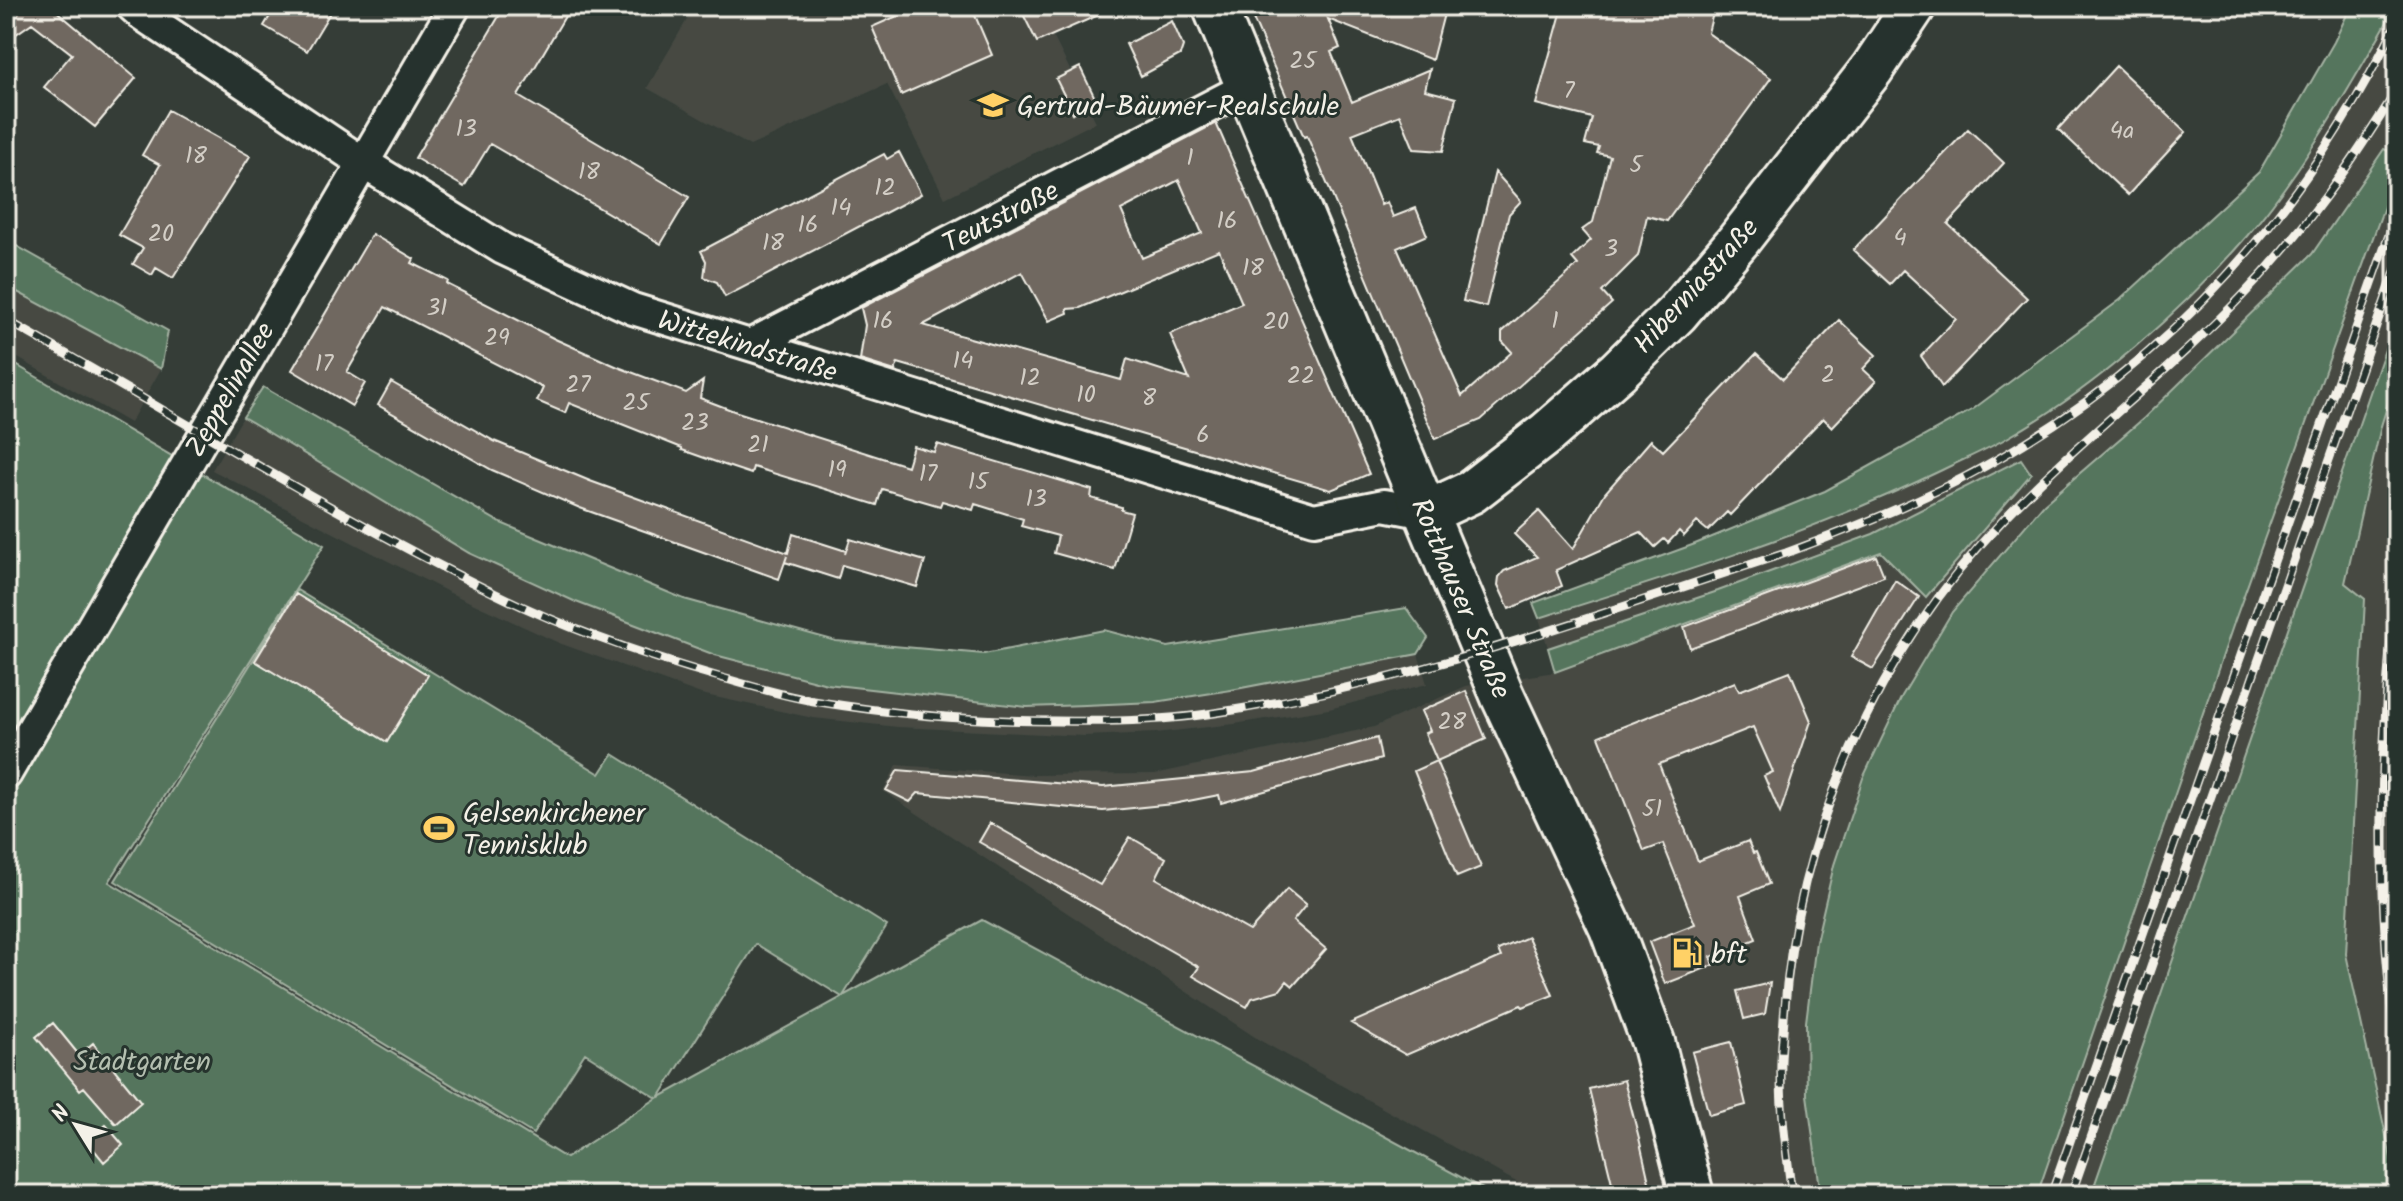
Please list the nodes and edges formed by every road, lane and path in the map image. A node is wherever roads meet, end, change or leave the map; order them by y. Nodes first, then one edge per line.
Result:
1 (132, 6) edge
2 (455, 6) edge
3 (1214, 6) edge
4 (1914, 6) edge
5 (1249, 86) junction
6 (362, 162) junction
7 (750, 345) junction
8 (1426, 513) junction
9 (6, 774) edge
10 (1692, 1195) edge

1 - 6 street, Wittekindstraße
2 - 6 street, Zeppelinallee
3 - 5 main road, Rotthauser Straße
4 - 8 main road, Hiberniastraße
5 - 7 street, Teutstraße
5 - 8 main road, Rotthauser Straße
6 - 7 street, Wittekindstraße
6 - 9 street, Zeppelinallee
7 - 8 street, Wittekindstraße
8 - 10 main road, Rotthauser Straße

